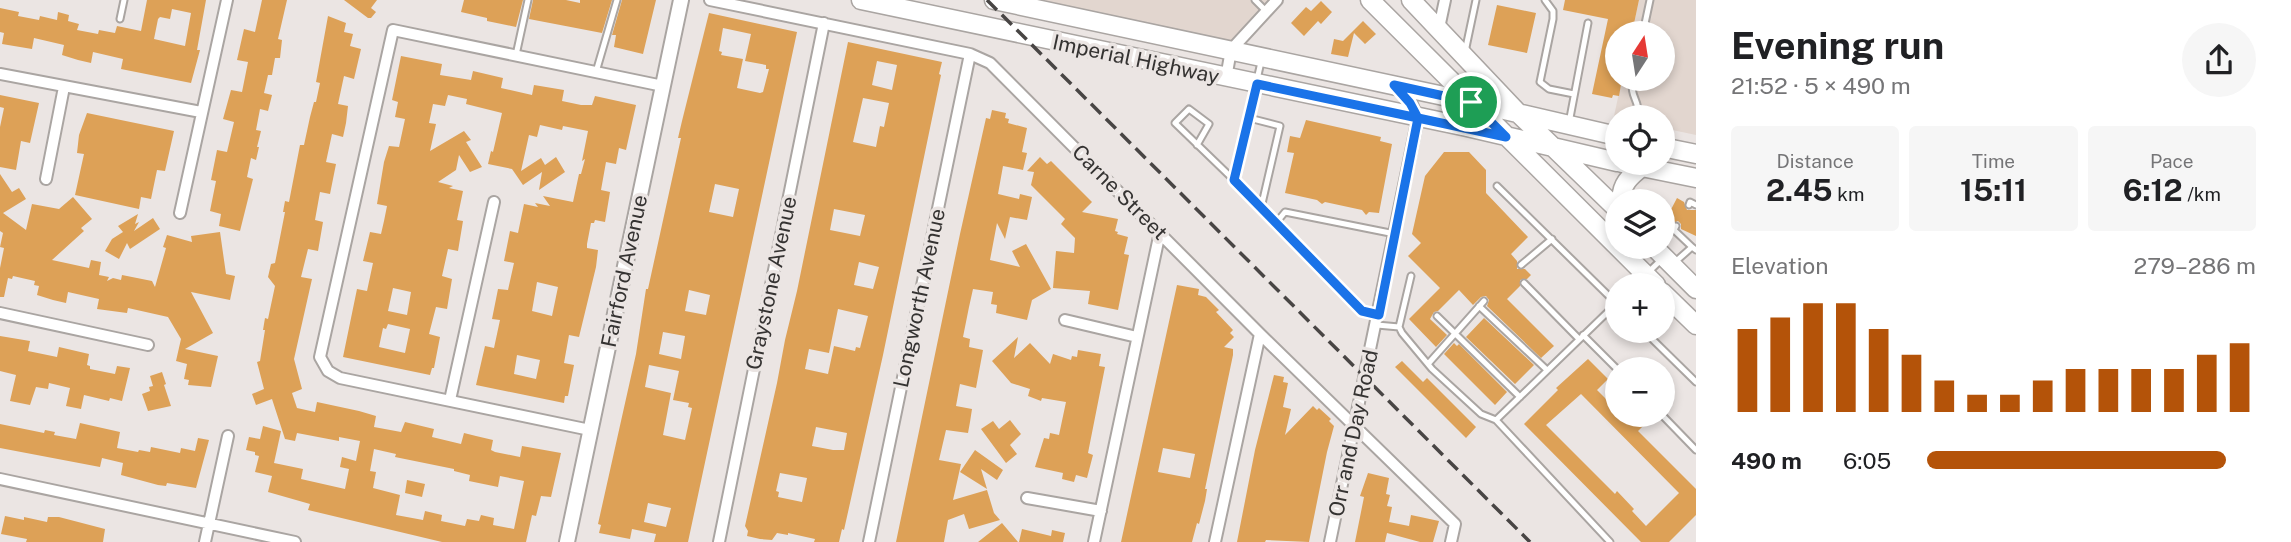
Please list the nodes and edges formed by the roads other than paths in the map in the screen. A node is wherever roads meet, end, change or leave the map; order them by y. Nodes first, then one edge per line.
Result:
1 (124, 0) edge
2 (227, 0) edge
3 (528, 0) edge
4 (617, 0) edge
5 (681, 0) edge
6 (710, 0) edge
7 (861, 0) edge
8 (994, 0) edge
9 (1255, 0) edge
10 (1277, 0) edge
11 (1370, 0) edge
12 (1411, 0) edge
13 (1445, 0) edge
14 (1476, 0) edge
15 (1545, 0) edge
16 (1650, 0) edge
17 (1266, 11) junction
18 (120, 19) dead end
19 (1646, 21) edge
20 (824, 23) junction
21 (1588, 23) dead end
22 (1440, 28) junction
23 (1231, 50) junction
24 (970, 54) junction
25 (1465, 55) junction
26 (516, 56) junction
27 (1262, 57) junction
28 (596, 72) junction
29 (0, 74) edge
30 (1226, 78) junction
31 (1257, 84) junction
32 (1394, 85) junction
33 (663, 86) junction
34 (64, 87) junction
35 (1574, 94) junction
36 (1471, 102) junction
37 (201, 112) junction
38 (1520, 115) junction
39 (1249, 118) junction
40 (1418, 118) junction
41 (1568, 125) junction
42 (1605, 133) edge
43 (1506, 137) junction
44 (1197, 145) junction
45 (1558, 150) junction
46 (1675, 150) edge
47 (1696, 154) edge
48 (1605, 159) edge
49 (1675, 174) edge
50 (1696, 178) edge
51 (46, 179) dead end
52 (1234, 180) junction
53 (1497, 186) dead end
54 (1605, 197) edge
55 (494, 202) dead end
56 (1261, 208) junction
57 (180, 213) dead end
58 (1276, 223) junction
59 (1676, 226) dead end
60 (1160, 232) junction
61 (1395, 234) junction
62 (1693, 235) dead end
63 (1552, 239) junction
64 (1692, 247) edge
65 (1675, 252) edge
66 (1666, 259) edge
67 (1521, 265) dead end
68 (1636, 273) edge
69 (1411, 276) dead end
70 (1524, 283) dead end
71 (1696, 289) edge
72 (1605, 291) edge
73 (1675, 305) edge
74 (0, 313) edge
75 (1605, 314) edge
76 (1437, 316) dead end
77 (1065, 320) dead end
78 (1378, 320) junction
79 (1696, 326) edge
80 (1399, 327) junction
81 (1260, 334) junction
82 (1455, 335) junction
83 (1137, 337) junction
84 (1581, 337) junction
85 (1656, 343) edge
86 (148, 345) dead end
87 (1605, 358) edge
88 (1428, 364) junction
89 (1547, 370) junction
90 (1696, 382) edge
91 (1520, 397) junction
92 (450, 400) junction
93 (1496, 420) junction
94 (1355, 426) junction
95 (1674, 427) edge
96 (590, 430) junction
97 (228, 436) dead end
98 (1696, 450) edge
99 (0, 479) edge
100 (1027, 498) dead end
101 (1101, 512) junction
102 (209, 523) junction
103 (205, 542) edge
104 (295, 542) edge
105 (567, 542) edge
106 (719, 542) edge
107 (869, 542) edge
108 (1094, 542) edge
109 (1215, 542) edge
110 (1330, 542) edge
111 (1451, 542) edge
112 (1610, 542) edge

1 - 18 lane
2 - 37 street
3 - 26 lane
4 - 28 lane
5 - 33 street, Fairford Avenue
6 - 20 street, Carne Street
7 - 30 main road, Imperial Highway
8 - 23 main road, Imperial Highway
9 - 17 lane
10 - 17 street
11 - 36 main road
12 - 22 main road
13 - 22 street
14 - 25 lane
15 - 35 lane
16 - 19 lane
17 - 23 street
20 - 24 street, Carne Street
20 - 106 street, Graystone Avenue
21 - 35 lane
22 - 25 main road
23 - 27 main road, Imperial Highway
23 - 30 street
24 - 60 street, Carne Street
24 - 107 street, Longworth Avenue
25 - 38 main road
26 - 28 street
26 - 92 street
27 - 31 lane
27 - 32 main road, Imperial Highway
28 - 33 street
29 - 34 street
30 - 31 main road, Imperial Highway
31 - 39 lane
31 - 40 main road, Imperial Highway
32 - 36 main road, Imperial Highway
32 - 40 street
33 - 96 street, Fairford Avenue
34 - 37 street
34 - 51 street
35 - 41 lane
36 - 38 main road, Imperial Highway
36 - 43 main road
37 - 57 street
38 - 41 main road, Imperial Highway
38 - 45 main road
39 - 52 lane
39 - 56 lane
40 - 43 main road, Imperial Highway
40 - 61 street, Orr and Day Road
41 - 42 main road, Imperial Highway
43 - 45 main road, Imperial Highway
43 - 68 main road
44 - 44 lane
44 - 52 lane
45 - 48 main road, Imperial Highway
45 - 54 main road
46 - 47 main road
49 - 50 main road, Imperial Highway
52 - 56 lane
53 - 63 lane
55 - 92 street
56 - 58 lane
58 - 61 lane
58 - 78 lane
59 - 64 lane
60 - 81 street, Carne Street
60 - 83 street
61 - 78 street, Orr and Day Road
62 - 64 lane
63 - 67 lane
63 - 72 lane
64 - 65 lane
66 - 71 main road
69 - 80 lane
70 - 84 lane
73 - 79 main road
74 - 86 street
75 - 84 lane
76 - 82 lane
77 - 83 street
78 - 80 lane
78 - 94 street, Orr and Day Road
80 - 88 lane
81 - 94 street, Carne Street
81 - 109 street
82 - 88 lane
82 - 89 lane
82 - 91 lane
83 - 101 street
84 - 87 lane
84 - 89 lane
85 - 90 lane
88 - 93 lane
89 - 91 lane
91 - 93 lane
92 - 96 street
93 - 112 lane
94 - 110 street, Orr and Day Road
94 - 111 street, Carne Street
95 - 98 lane
96 - 105 street, Fairford Avenue
97 - 102 street
99 - 102 street
100 - 101 street
101 - 108 street
102 - 103 street
102 - 104 street

